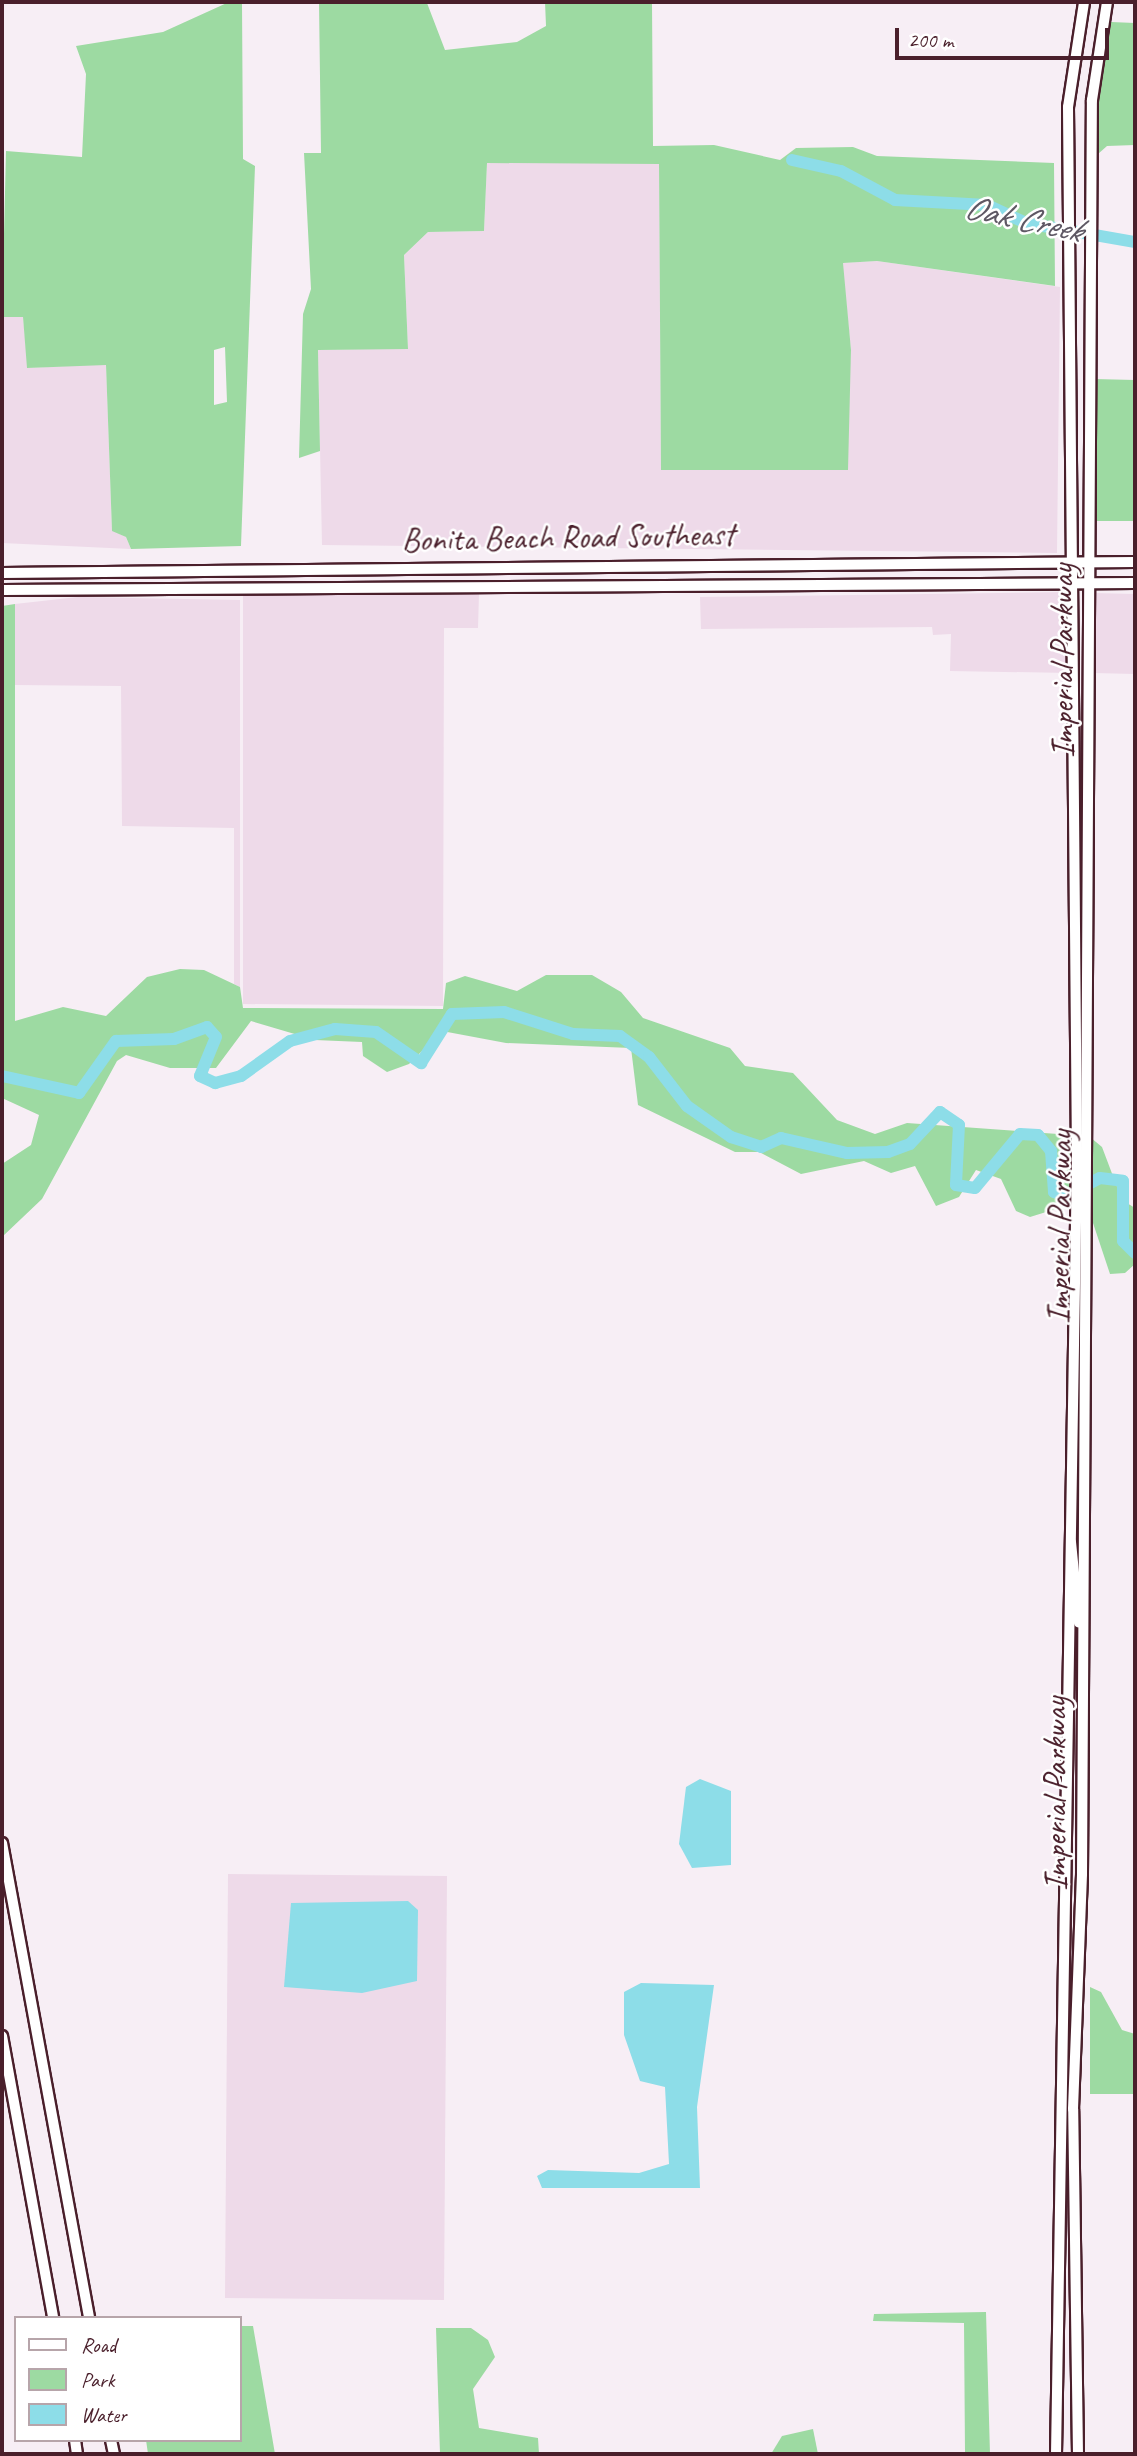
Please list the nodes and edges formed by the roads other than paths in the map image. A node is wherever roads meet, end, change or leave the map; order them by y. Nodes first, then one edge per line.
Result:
1 (1084, 2) edge
2 (1107, 2) edge
3 (1091, 286) junction
4 (1071, 292) junction
5 (1072, 338) junction
6 (1090, 367) junction
7 (1074, 562) junction
8 (1089, 562) junction
9 (1135, 562) edge
10 (2, 573) edge
11 (1074, 582) junction
12 (1089, 582) junction
13 (1135, 583) edge
14 (2, 590) edge
15 (1081, 1228) junction
16 (1068, 1533) junction
17 (1083, 1629) junction
18 (1067, 1646) junction
19 (2, 1843) edge
20 (2, 2036) edge
21 (53, 2316) edge
22 (89, 2316) edge
23 (1056, 2454) edge
24 (1078, 2454) edge

1 - 4 main road, Imperial Parkway
2 - 3 main road, Imperial Parkway
3 - 4 main road
3 - 6 main road, Imperial Parkway
4 - 5 main road, Imperial Parkway
5 - 6 main road
5 - 7 main road, Imperial Parkway
6 - 8 main road, Imperial Parkway
7 - 8 main road, Bonita Beach Road Southeast
7 - 10 main road, Bonita Beach Road Southeast
7 - 11 main road, Imperial Parkway
8 - 9 main road, Bonita Beach Road Southeast
8 - 12 main road, Imperial Parkway
11 - 12 main road, Bonita Beach Road Southeast
11 - 14 main road, Bonita Beach Road Southeast
11 - 15 main road, Imperial Parkway
12 - 13 main road, Bonita Beach Road Southeast
12 - 15 main road, Imperial Parkway
15 - 16 main road, Imperial Parkway
15 - 17 main road, Imperial Parkway
16 - 17 main road
16 - 18 main road, Imperial Parkway
17 - 18 main road
17 - 24 main road, Imperial Parkway
18 - 23 main road, Imperial Parkway
19 - 22 highway
20 - 21 highway

